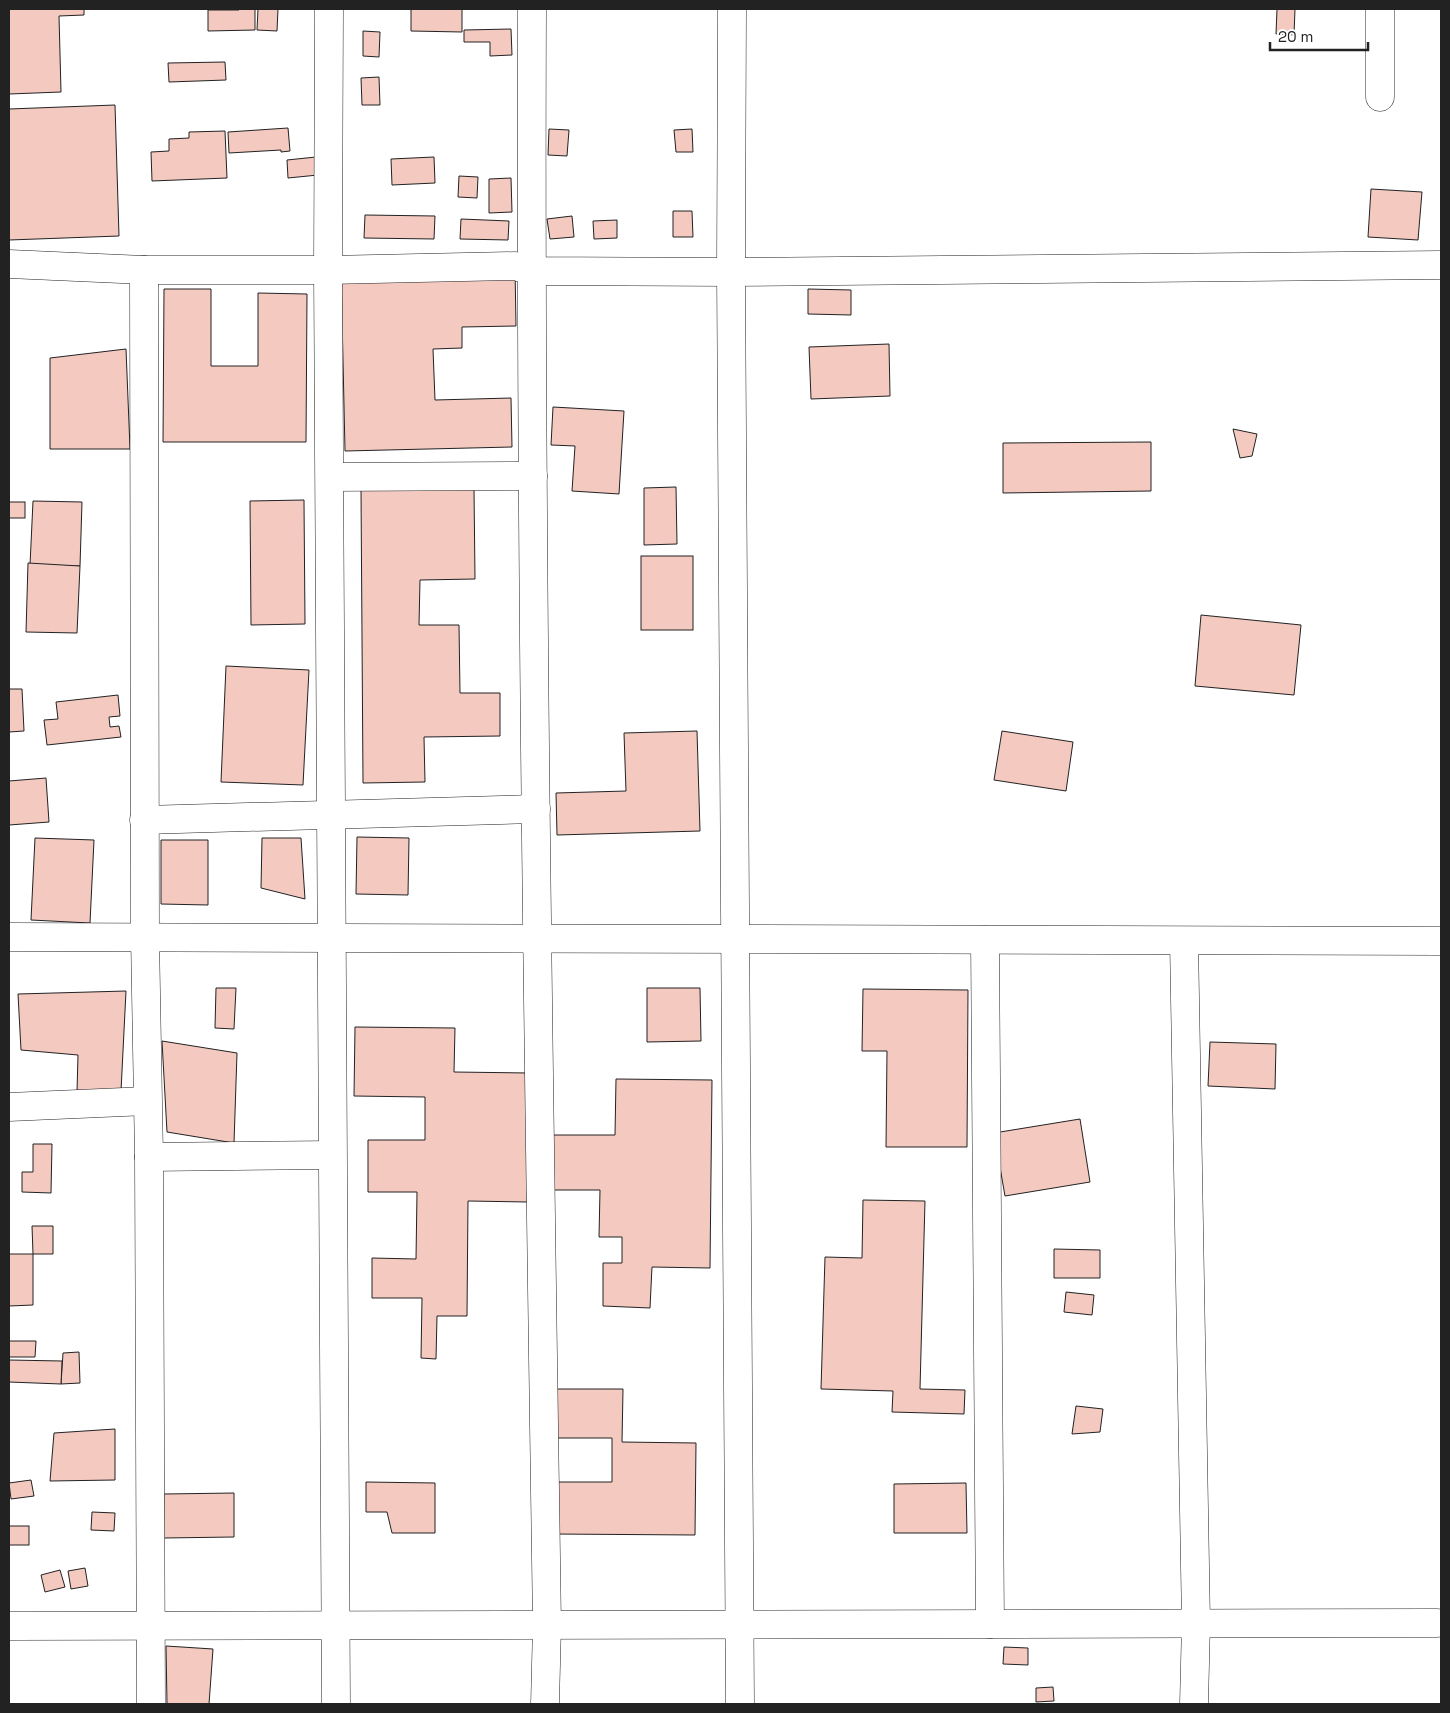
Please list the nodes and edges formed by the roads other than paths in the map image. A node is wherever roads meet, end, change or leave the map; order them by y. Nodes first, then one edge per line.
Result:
1 (329, 9) edge
2 (532, 9) edge
3 (732, 9) edge
4 (1380, 9) edge
5 (1380, 97) dead end
6 (9, 264) edge
7 (1441, 265) edge
8 (144, 270) junction
9 (328, 270) junction
10 (531, 271) junction
11 (731, 272) junction
12 (533, 476) junction
13 (330, 477) junction
14 (536, 809) junction
15 (331, 814) junction
16 (144, 820) junction
17 (9, 937) edge
18 (145, 937) junction
19 (332, 938) junction
20 (537, 938) junction
21 (735, 939) junction
22 (986, 940) junction
23 (1184, 941) junction
24 (1441, 941) edge
25 (147, 1101) junction
26 (9, 1107) edge
27 (332, 1155) junction
28 (149, 1157) junction
29 (1196, 1623) junction
30 (1437, 1623) dead end
31 (739, 1624) junction
32 (990, 1624) junction
33 (151, 1625) junction
34 (335, 1625) junction
35 (547, 1625) junction
36 (9, 1626) edge
37 (151, 1704) edge
38 (336, 1704) edge
39 (545, 1704) edge
40 (740, 1704) edge
41 (1194, 1704) edge

1 - 9 street
2 - 10 street
3 - 11 street
4 - 5 street
6 - 8 street
7 - 11 street
8 - 9 street
8 - 16 street
9 - 10 street
9 - 13 street
10 - 11 street
10 - 12 street
11 - 21 street
12 - 13 street
12 - 14 street
13 - 15 street
14 - 15 street
14 - 20 street
15 - 16 street
15 - 19 street
16 - 18 street
17 - 18 street
18 - 19 street
18 - 25 street
19 - 20 street
19 - 27 street
20 - 21 street
20 - 35 street
21 - 22 street
21 - 31 street
22 - 23 street
22 - 32 street
23 - 24 street
23 - 29 street
25 - 26 street
25 - 28 street
27 - 28 street
27 - 34 street
28 - 33 street
29 - 30 street
29 - 32 street
29 - 41 street
31 - 32 street
31 - 35 street
31 - 40 street
33 - 34 street
33 - 36 street
33 - 37 street
34 - 35 street
34 - 38 street
35 - 39 street

